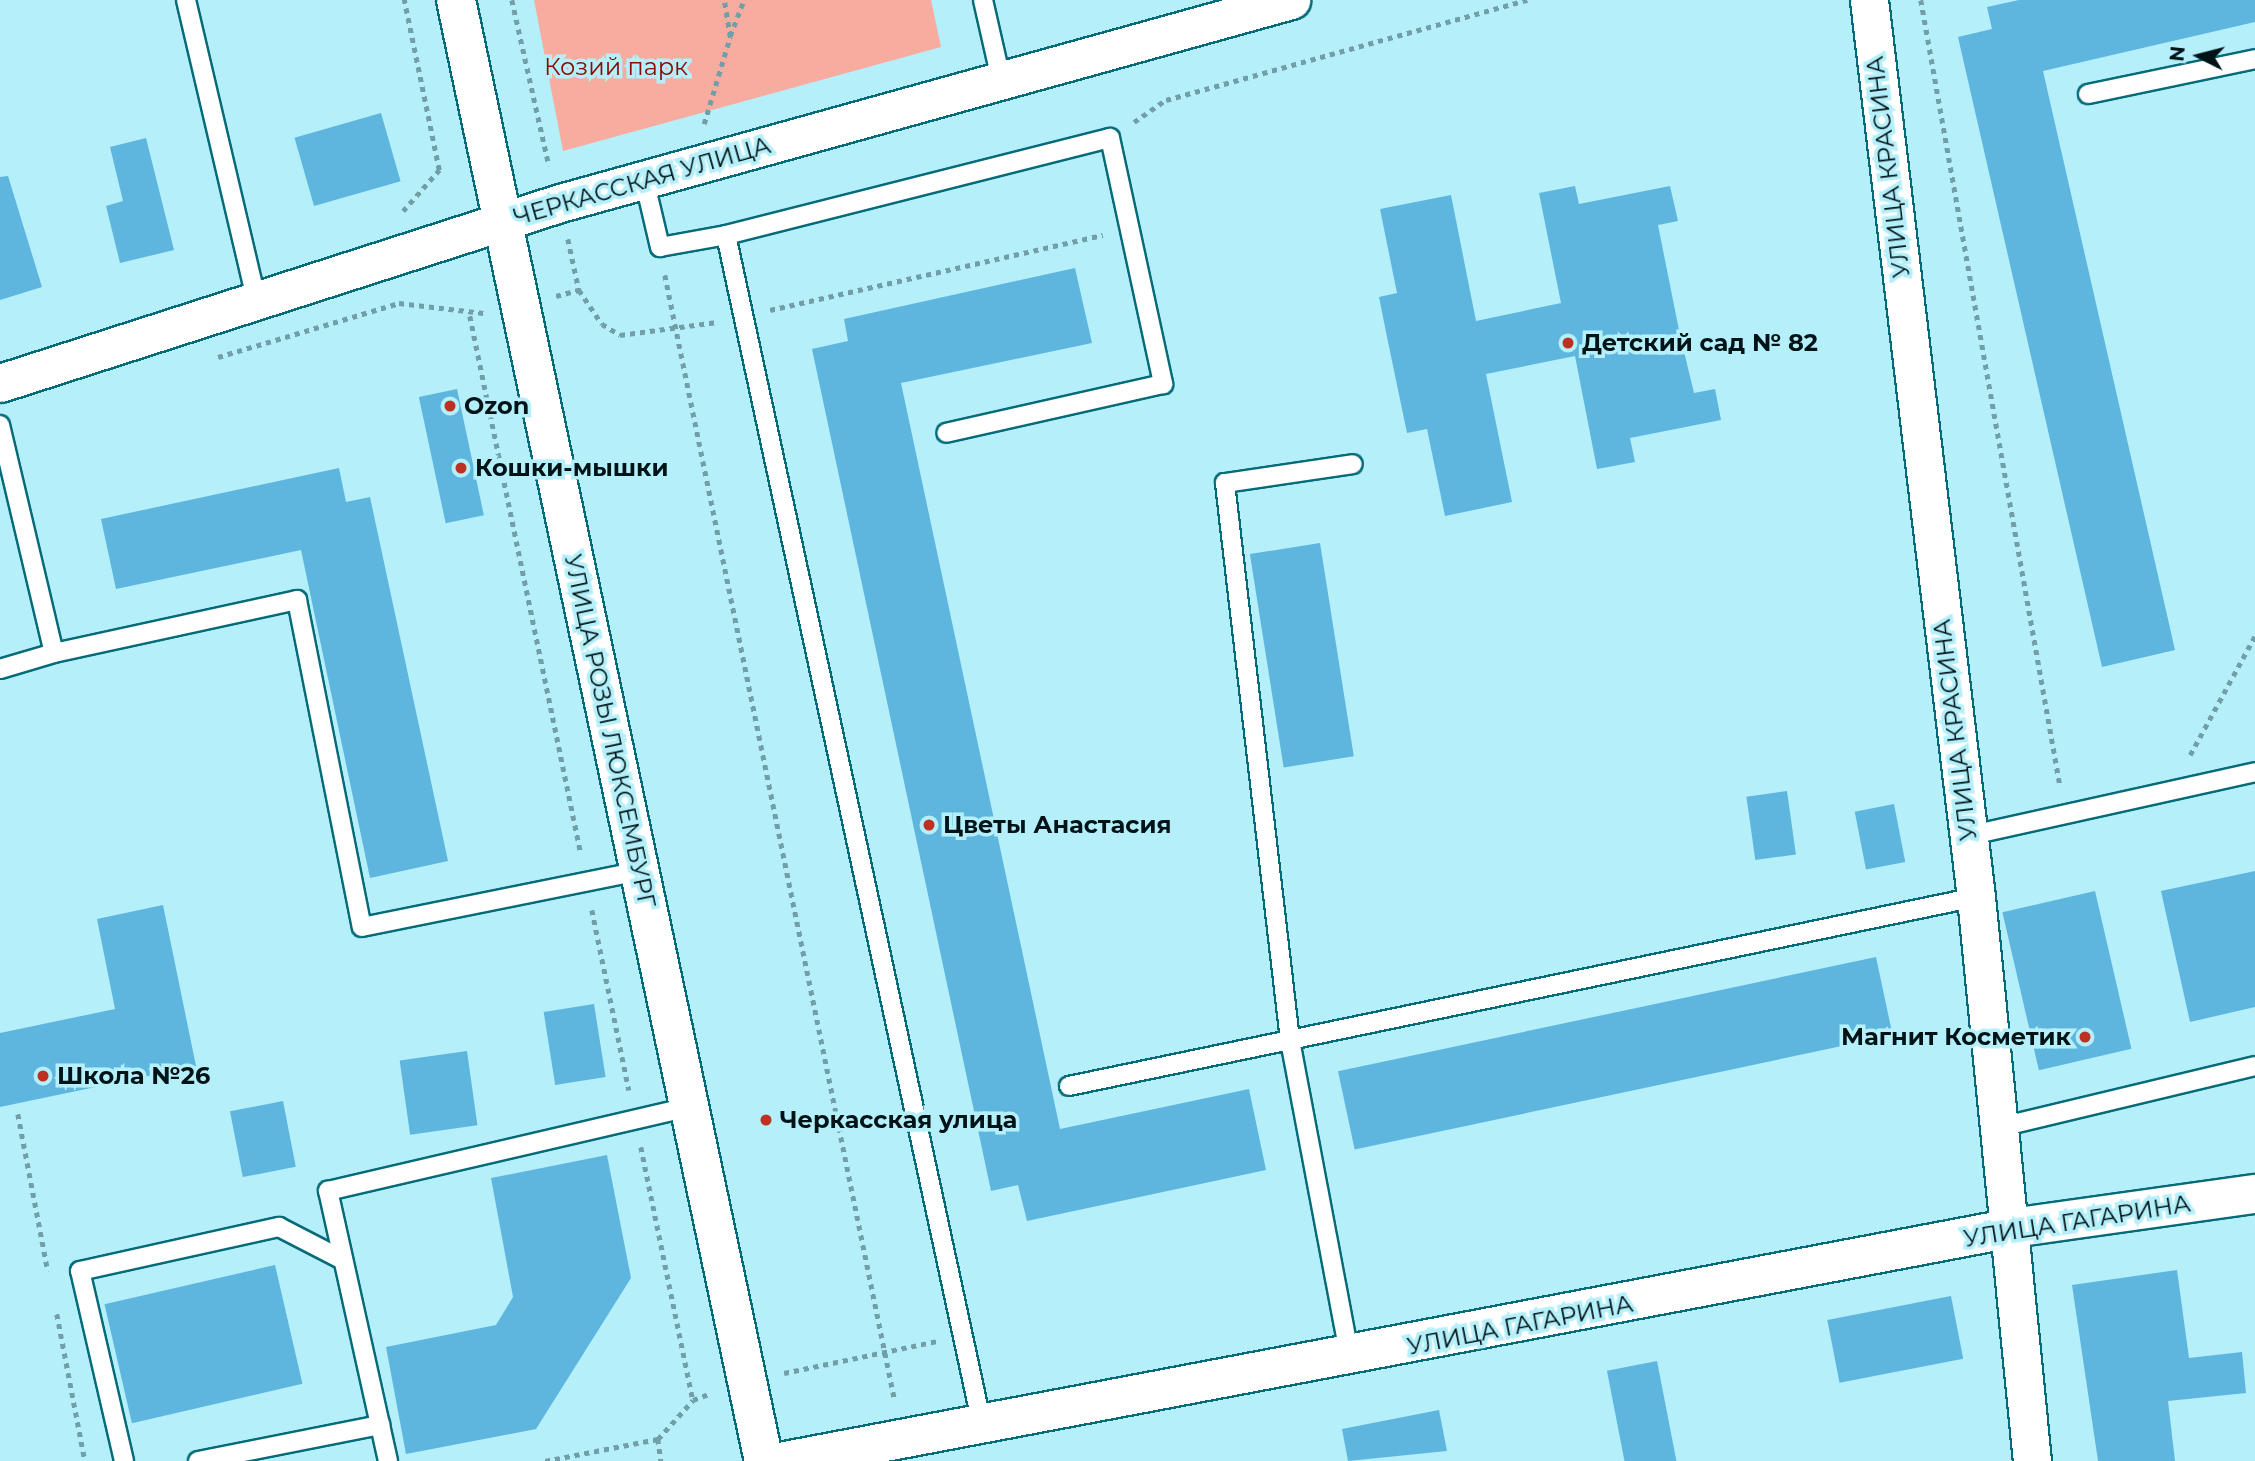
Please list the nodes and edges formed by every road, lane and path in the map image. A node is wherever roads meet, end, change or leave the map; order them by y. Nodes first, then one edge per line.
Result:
1 (186, 0) edge
2 (404, 0) edge
3 (456, 0) edge
4 (512, 0) edge
5 (724, 0) edge
6 (744, 0) edge
7 (983, 0) edge
8 (1292, 0) edge
9 (1527, 0) edge
10 (1868, 0) edge
11 (1922, 0) edge
12 (730, 37) junction
13 (2255, 59) edge
14 (1001, 79) junction
15 (2088, 94) dead end
16 (702, 130) dead end
17 (1110, 138) junction
18 (644, 179) junction
19 (560, 203) junction
20 (502, 221) junction
21 (1130, 228) junction
22 (726, 235) junction
23 (660, 247) junction
24 (389, 255) junction
25 (256, 298) junction
26 (399, 303) dead end
27 (744, 316) junction
28 (675, 331) junction
29 (0, 383) edge
30 (0, 425) edge
31 (946, 433) dead end
32 (1353, 464) dead end
33 (2255, 636) edge
34 (54, 653) junction
35 (0, 669) edge
36 (2255, 772) edge
37 (2170, 791) junction
38 (2065, 814) junction
39 (1967, 836) junction
40 (639, 871) junction
41 (1976, 897) junction
42 (1290, 1040) junction
43 (2255, 1066) edge
44 (1069, 1086) dead end
45 (689, 1107) junction
46 (2001, 1127) junction
47 (2255, 1194) edge
48 (2012, 1228) junction
49 (343, 1260) junction
50 (1350, 1358) junction
51 (380, 1425) junction
52 (982, 1425) junction
53 (658, 1439) dead end
54 (901, 1440) junction
55 (124, 1461) edge
56 (198, 1461) edge
57 (388, 1461) edge
58 (662, 1461) edge
59 (764, 1461) edge
60 (785, 1461) edge
61 (2032, 1461) edge

1 - 25 lane
2 - 24 path
3 - 20 main road, УЛИЦА РОЗЫ ЛЮКСЕМБУРГ
4 - 19 path
5 - 12 path
6 - 12 path
7 - 14 lane
8 - 14 street, ЧЕРКАССКАЯ УЛИЦА
9 - 17 path
10 - 39 street, УЛИЦА КРАСИНА
11 - 38 path
12 - 16 path
13 - 15 lane
14 - 18 street, ЧЕРКАССКАЯ УЛИЦА
17 - 21 lane
17 - 22 lane
18 - 19 street, ЧЕРКАССКАЯ УЛИЦА
18 - 23 lane
19 - 20 street, ЧЕРКАССКАЯ УЛИЦА
19 - 28 path
20 - 24 street, ЧЕРКАССКАЯ УЛИЦА
20 - 40 main road, УЛИЦА РОЗЫ ЛЮКСЕМБУРГ
21 - 27 path
21 - 31 lane
22 - 23 lane
22 - 27 lane
23 - 28 path
24 - 25 street, ЧЕРКАССКАЯ УЛИЦА
24 - 26 path
25 - 29 street, ЧЕРКАССКАЯ УЛИЦА
27 - 28 path
27 - 52 lane
28 - 54 path
30 - 34 lane
32 - 42 lane
33 - 37 path
34 - 35 lane
34 - 40 lane
36 - 37 lane
37 - 38 lane
38 - 39 lane
39 - 41 street, УЛИЦА КРАСИНА
40 - 45 main road, УЛИЦА РОЗЫ ЛЮКСЕМБУРГ
41 - 42 lane
41 - 46 street, УЛИЦА КРАСИНА
42 - 44 lane
42 - 50 lane
43 - 46 lane
45 - 49 lane
45 - 59 main road, УЛИЦА РОЗЫ ЛЮКСЕМБУРГ
46 - 48 street, УЛИЦА КРАСИНА
47 - 48 main road, УЛИЦА ГАГАРИНА
48 - 50 main road, УЛИЦА ГАГАРИНА
48 - 61 street, УЛИЦА КРАСИНА
49 - 51 lane
49 - 55 lane
50 - 52 main road, УЛИЦА ГАГАРИНА
51 - 56 lane
51 - 57 lane
52 - 54 main road, УЛИЦА ГАГАРИНА
53 - 58 path
54 - 60 main road, УЛИЦА ГАГАРИНА

